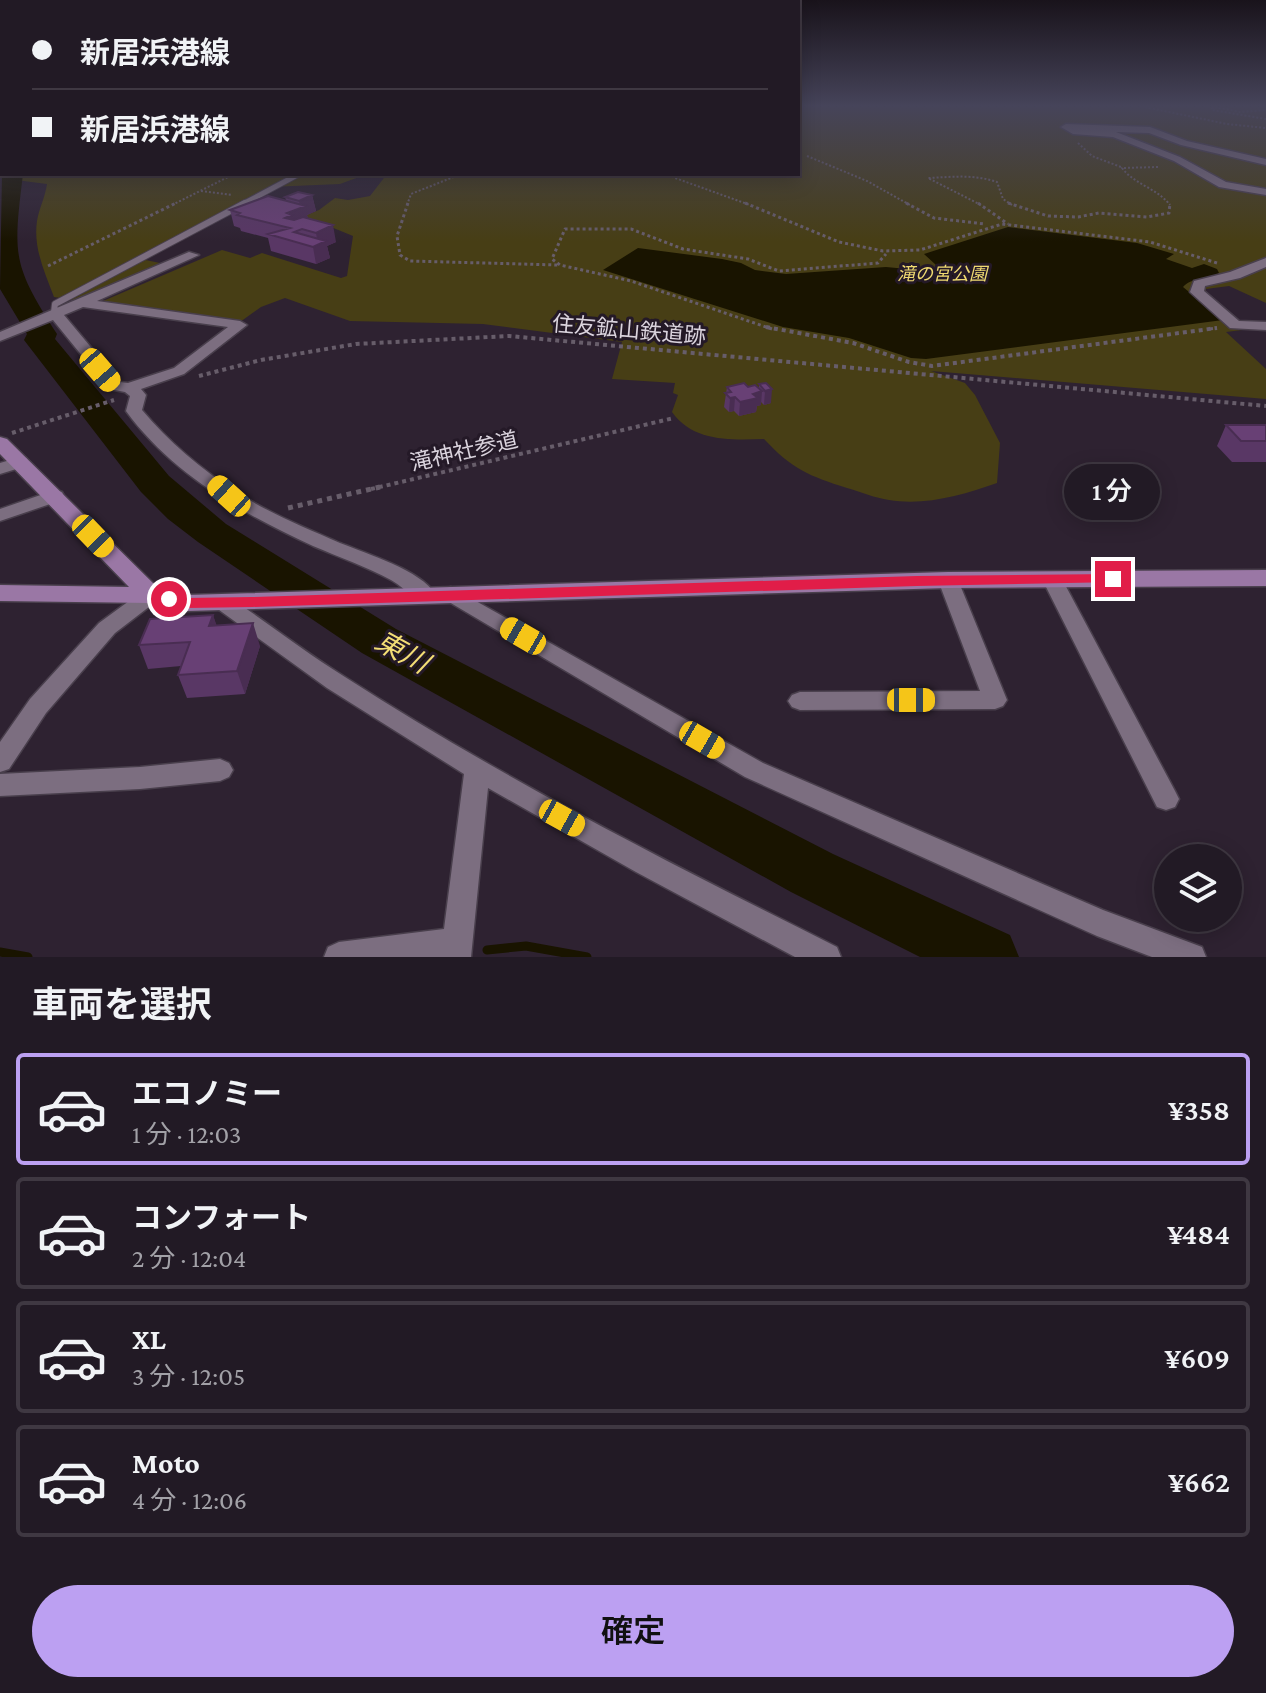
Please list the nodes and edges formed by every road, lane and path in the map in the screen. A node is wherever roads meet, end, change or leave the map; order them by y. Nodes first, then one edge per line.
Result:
1 (1085, 152) edge
2 (1159, 152) edge
3 (1221, 152) edge
4 (807, 156) dead end
5 (1266, 162) edge
6 (1163, 166) dead end
7 (1122, 168) junction
8 (230, 176) edge
9 (295, 176) edge
10 (456, 176) edge
11 (670, 176) edge
12 (201, 191) junction
13 (1266, 192) edge
14 (255, 198) junction
15 (1008, 224) junction
16 (993, 225) junction
17 (886, 254) junction
18 (193, 255) dead end
19 (1266, 262) edge
20 (560, 265) junction
21 (48, 266) dead end
22 (1224, 266) dead end
23 (77, 302) junction
24 (52, 312) junction
25 (1235, 325) junction
26 (1266, 326) edge
27 (2, 336) edge
28 (193, 377) dead end
29 (129, 394) junction
30 (1266, 406) edge
31 (674, 418) dead end
32 (4, 439) edge
33 (10, 465) edge
34 (55, 496) junction
35 (262, 514) junction
36 (0, 515) edge
37 (1266, 578) edge
38 (1052, 579) junction
39 (948, 580) junction
40 (0, 593) edge
41 (438, 594) junction
42 (151, 595) junction
43 (222, 602) junction
44 (800, 701) dead end
45 (1, 760) edge
46 (477, 769) junction
47 (220, 770) dead end
48 (0, 785) edge
49 (1166, 799) dead end
50 (458, 949) edge
51 (339, 957) edge
52 (826, 957) edge
53 (1191, 957) edge

1 - 7 path
2 - 13 street
3 - 5 street
4 - 16 path
6 - 7 path
7 - 15 path
8 - 12 path
9 - 14 lane
10 - 20 path
11 - 17 path
12 - 14 path
12 - 21 path
14 - 24 lane
15 - 16 path
15 - 22 path
16 - 17 path
17 - 20 path
18 - 23 street
19 - 25 street
20 - 25 path
23 - 24 street
23 - 29 street
24 - 27 street
24 - 29 street
25 - 26 street
28 - 30 path, 住友鉱山鉄道跡
29 - 32 path
29 - 35 street
31 - 35 path, 滝神社参道
32 - 33 main road
33 - 34 main road
34 - 36 street
34 - 42 main road
35 - 41 street
37 - 38 main road
38 - 39 main road
38 - 49 street
39 - 41 main road
39 - 44 street
40 - 42 main road
41 - 43 main road
41 - 53 street
42 - 43 main road
42 - 45 street
43 - 46 street
46 - 50 street
46 - 52 street
47 - 48 street
50 - 51 street

